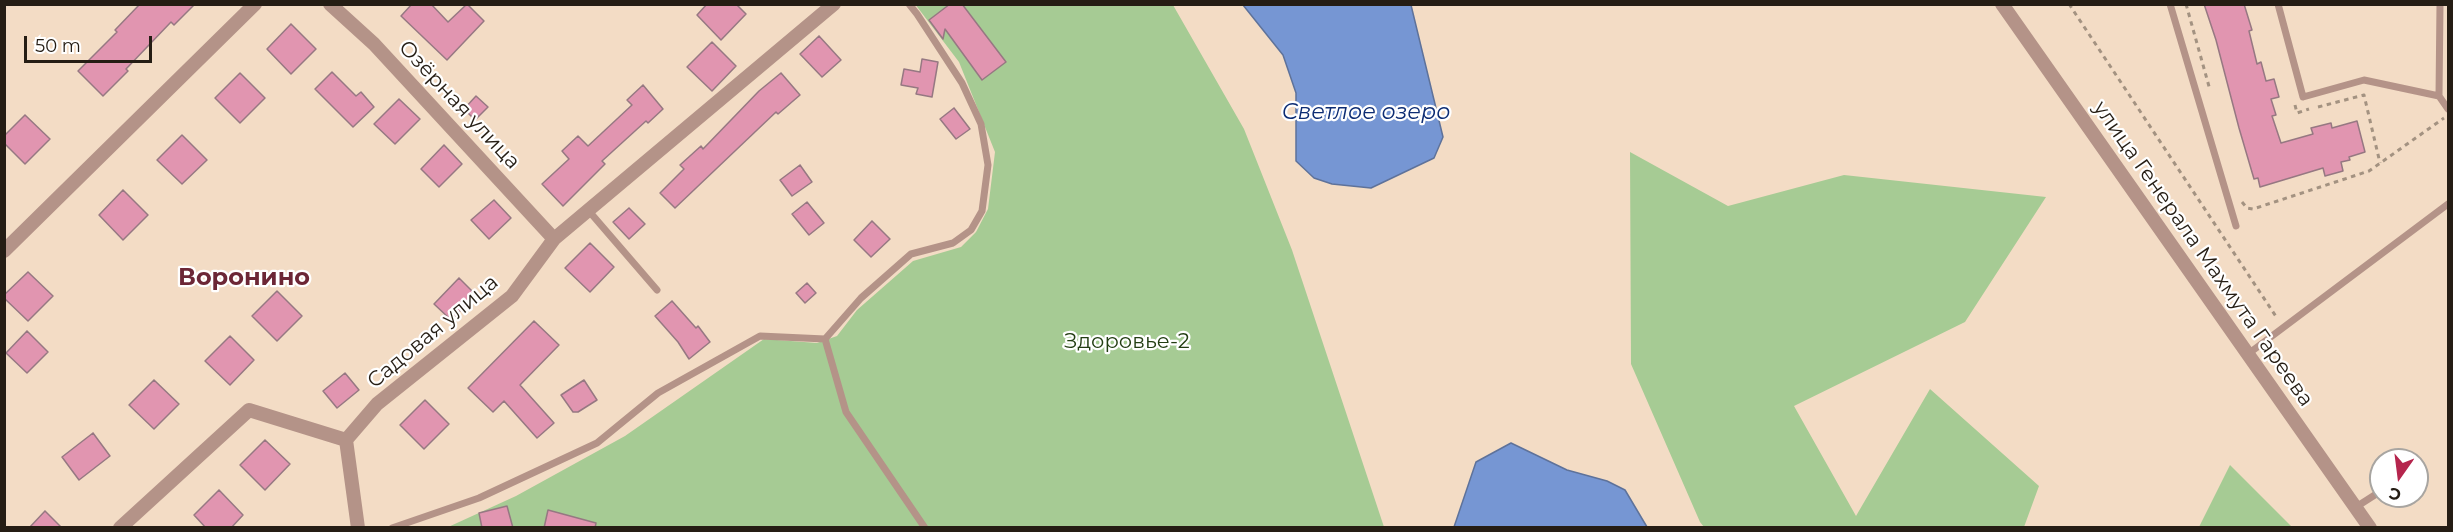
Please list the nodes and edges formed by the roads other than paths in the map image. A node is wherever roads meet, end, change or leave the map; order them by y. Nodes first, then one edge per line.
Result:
1 (255, 4) edge
2 (330, 4) edge
3 (834, 4) edge
4 (909, 4) edge
5 (2170, 4) edge
6 (2278, 4) edge
7 (2440, 4) edge
8 (2002, 5) edge
9 (2439, 96) junction
10 (2448, 109) edge
11 (2448, 204) edge
12 (588, 210) junction
13 (2235, 226) dead end
14 (554, 239) junction
15 (4, 251) edge
16 (657, 290) dead end
17 (825, 339) junction
18 (2248, 354) junction
19 (346, 440) junction
20 (2369, 499) edge
21 (2356, 507) junction
22 (120, 528) edge
23 (358, 528) edge
24 (392, 528) edge
25 (926, 528) edge
26 (2370, 528) edge

1 - 15 street
2 - 14 street, Озёрная улица
3 - 12 street, Садовая улица
4 - 17 lane
5 - 13 lane
6 - 9 lane
7 - 9 lane
8 - 18 street, улица Генерала Махмута Гареева
9 - 10 lane
11 - 18 lane
12 - 14 street, Садовая улица
12 - 16 lane
14 - 19 street, Садовая улица
17 - 24 lane
17 - 25 lane
18 - 21 street, улица Генерала Махмута Гареева
19 - 22 street
19 - 23 street
20 - 21 lane
21 - 26 street, улица Генерала Махмута Гареева

